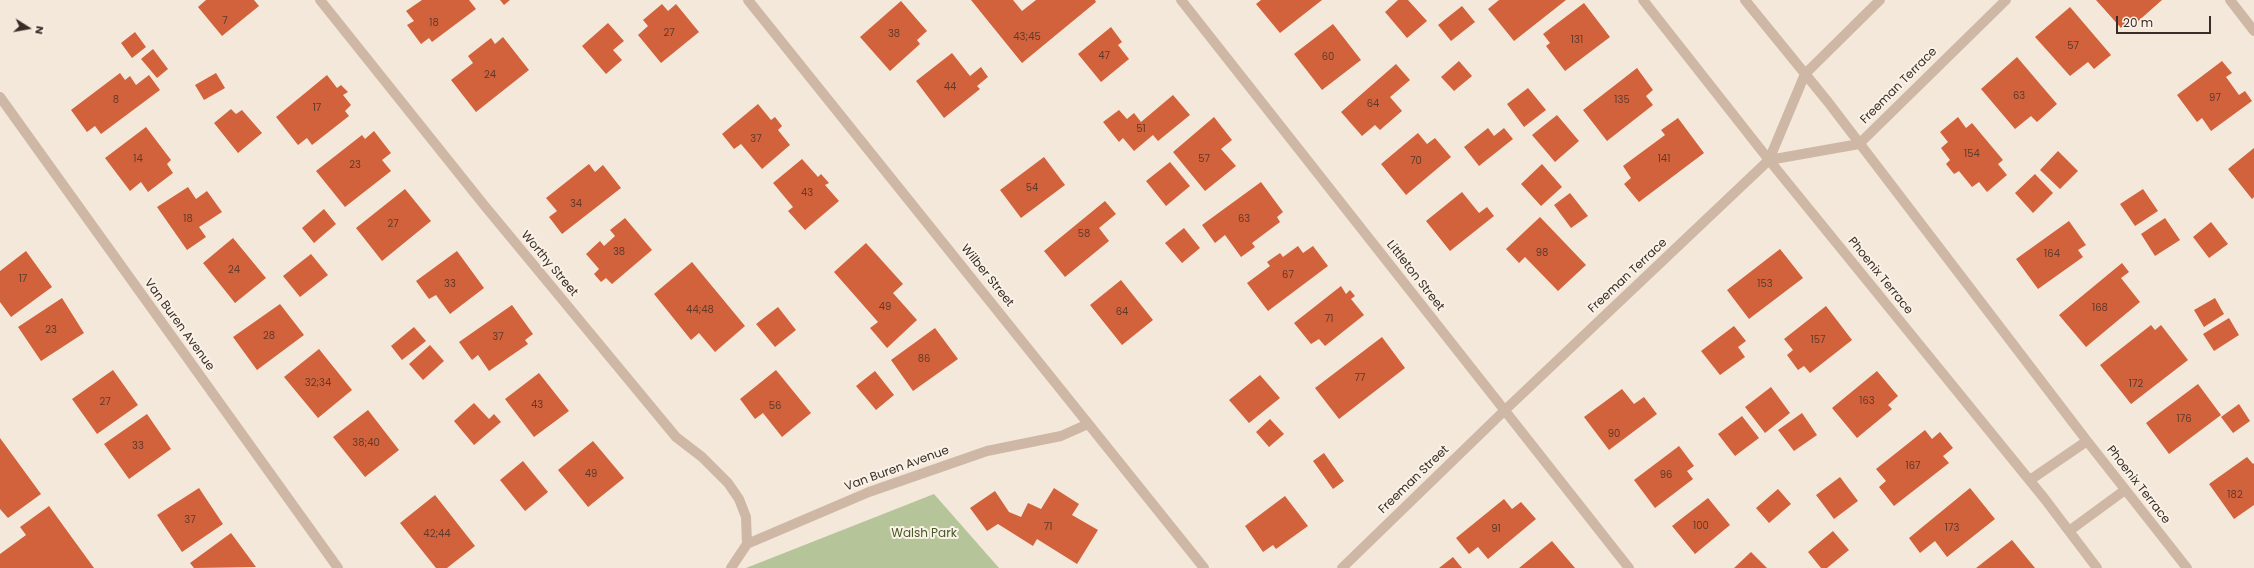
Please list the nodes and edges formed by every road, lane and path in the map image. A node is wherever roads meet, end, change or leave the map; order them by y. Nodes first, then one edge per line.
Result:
1 (320, 0) edge
2 (748, 0) edge
3 (1181, 0) edge
4 (1643, 0) edge
5 (1745, 0) edge
6 (1880, 0) edge
7 (2006, 0) edge
8 (2230, 0) edge
9 (2254, 31) edge
10 (1805, 74) junction
11 (0, 97) edge
12 (1859, 144) junction
13 (1769, 160) junction
14 (1504, 412) junction
15 (1088, 424) junction
16 (2087, 441) junction
17 (2030, 480) junction
18 (2125, 490) junction
19 (2069, 531) junction
20 (747, 544) junction
21 (338, 568) edge
22 (731, 568) edge
23 (1204, 568) edge
24 (1342, 568) edge
25 (1629, 568) edge
26 (2097, 568) edge
27 (2187, 568) edge

1 - 20 street, Worthy Street
2 - 15 street, Wilber Street
3 - 14 street, Littleton Street
4 - 13 street, Phoenix Terrace
5 - 10 street, Phoenix Terrace
6 - 10 street, Freeman Terrace
7 - 12 street, Freeman Terrace
8 - 9 street
10 - 12 street, Phoenix Terrace
10 - 13 street, Freeman Terrace
11 - 21 street, Van Buren Avenue
12 - 13 street
12 - 16 street, Phoenix Terrace
13 - 14 street, Freeman Terrace
13 - 17 street, Phoenix Terrace
14 - 24 street, Freeman Street
14 - 25 street, Littleton Street
15 - 20 street, Van Buren Avenue
15 - 23 street, Wilber Street
16 - 17 street
16 - 18 street, Phoenix Terrace
17 - 19 street, Phoenix Terrace
18 - 19 street
18 - 27 street, Phoenix Terrace
19 - 26 street, Phoenix Terrace
20 - 22 street

